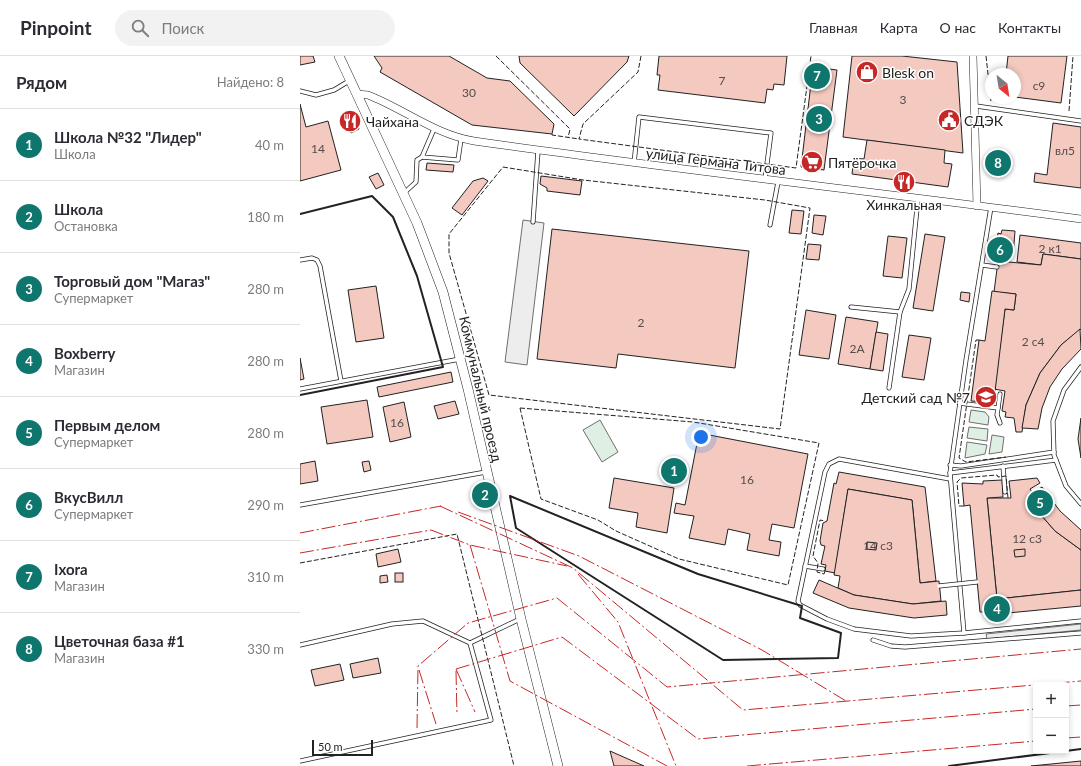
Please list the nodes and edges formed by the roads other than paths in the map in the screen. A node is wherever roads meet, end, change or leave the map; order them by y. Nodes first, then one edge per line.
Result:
1 (339, 56) edge
2 (973, 56) edge
3 (350, 81) junction
4 (300, 91) edge
5 (357, 94) junction
6 (976, 106) junction
7 (1081, 121) edge
8 (434, 129) junction
9 (461, 139) junction
10 (538, 150) junction
11 (422, 157) junction
12 (634, 163) junction
13 (765, 180) junction
14 (778, 182) junction
15 (403, 193) junction
16 (918, 198) junction
17 (977, 206) junction
18 (991, 207) junction
19 (1081, 220) edge
20 (533, 222) dead end
21 (770, 225) dead end
22 (300, 260) edge
23 (982, 265) junction
24 (997, 267) dead end
25 (851, 307) dead end
26 (900, 312) junction
27 (460, 359) junction
28 (1081, 367) edge
29 (341, 381) junction
30 (300, 388) edge
31 (889, 388) dead end
32 (1000, 394) dead end
33 (959, 404) junction
34 (998, 408) junction
35 (1000, 423) dead end
36 (1054, 452) junction
37 (1056, 460) junction
38 (950, 465) junction
39 (1003, 466) junction
40 (486, 472) junction
41 (950, 473) junction
42 (950, 479) junction
43 (1005, 492) dead end
44 (1081, 504) edge
45 (300, 505) edge
46 (806, 566) junction
47 (823, 569) dead end
48 (977, 582) dead end
49 (939, 586) dead end
50 (521, 619) junction
51 (1081, 621) edge
52 (964, 633) junction
53 (1081, 633) edge
54 (873, 640) dead end
55 (470, 643) junction
56 (300, 645) edge
57 (300, 761) edge
58 (558, 766) edge

1 - 3 street, Коммунальный проезд
2 - 6 street
3 - 4 lane
3 - 5 street, Коммунальный проезд
5 - 8 street, улица Германа Титова
5 - 15 street, Коммунальный проезд
6 - 7 lane
6 - 17 street
8 - 9 street, улица Германа Титова
8 - 11 lane
9 - 10 street, улица Германа Титова
9 - 11 lane
10 - 12 street, улица Германа Титова
10 - 20 lane
11 - 15 lane
12 - 13 street, улица Германа Титова
12 - 13 lane
13 - 14 street, улица Германа Титова
14 - 16 street, улица Германа Титова
14 - 21 lane
15 - 27 street, Коммунальный проезд
16 - 17 street, улица Германа Титова
16 - 26 lane
17 - 18 street, улица Германа Титова
18 - 19 street, улица Германа Титова
18 - 23 lane
22 - 29 lane
23 - 24 lane
23 - 33 lane
25 - 26 lane
26 - 31 lane
27 - 29 lane
27 - 40 street, Коммунальный проезд
28 - 36 lane
29 - 30 lane
32 - 34 lane
33 - 34 lane
33 - 38 lane
34 - 35 lane
36 - 37 lane
36 - 38 lane
37 - 39 lane
37 - 44 lane
38 - 41 lane
39 - 41 lane
39 - 43 lane
40 - 45 lane
40 - 50 street, Коммунальный проезд
41 - 42 lane
42 - 46 lane
42 - 52 lane
46 - 47 lane
46 - 52 lane
48 - 49 lane, bridge
50 - 55 lane
50 - 58 street, Коммунальный проезд
51 - 52 lane
53 - 54 lane
55 - 56 lane
55 - 57 lane

